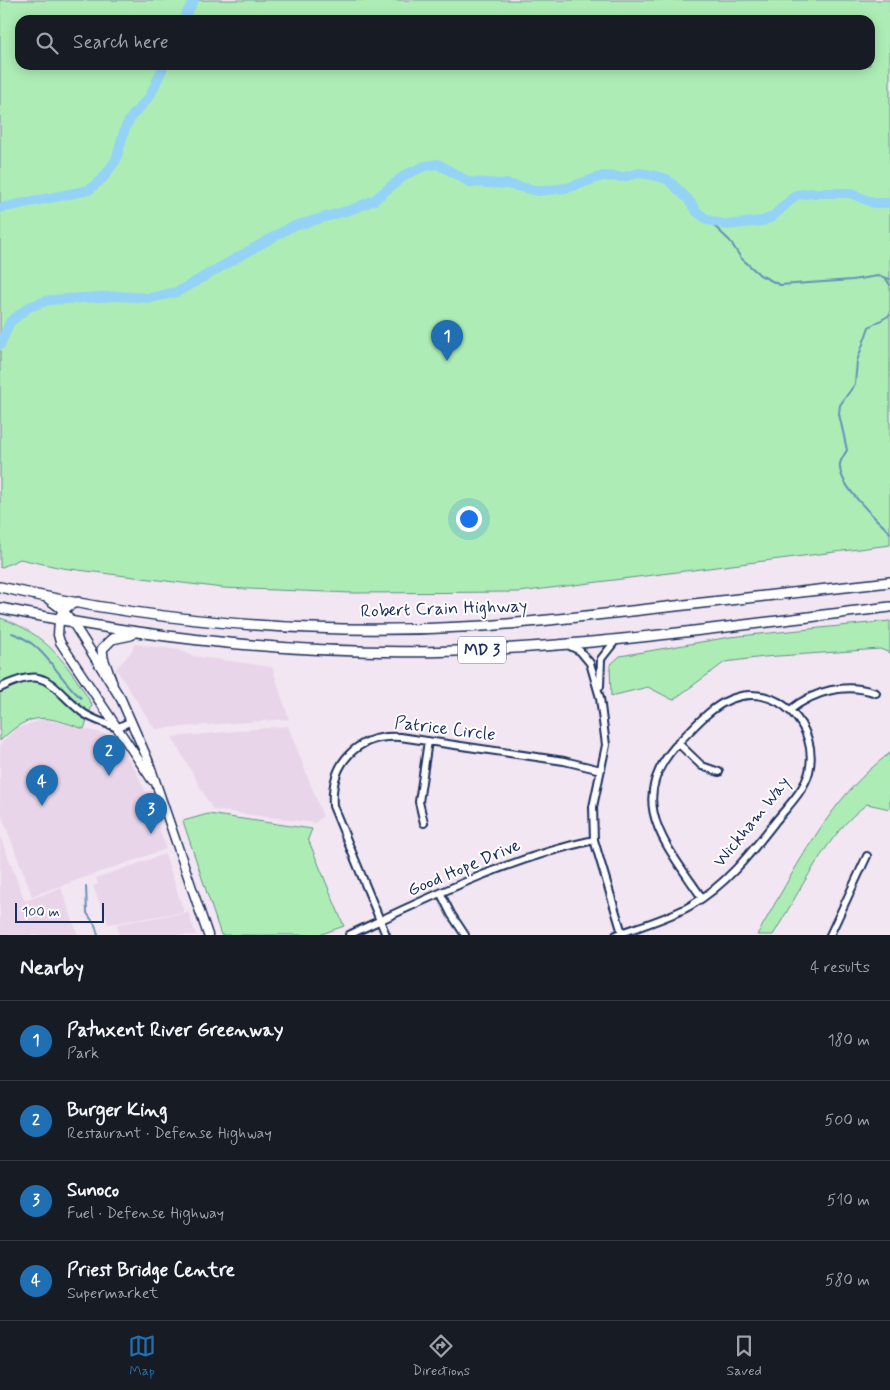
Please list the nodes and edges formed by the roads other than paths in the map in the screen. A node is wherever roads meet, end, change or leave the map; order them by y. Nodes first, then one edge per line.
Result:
1 (890, 582) edge
2 (0, 587) edge
3 (42, 596) junction
4 (78, 602) junction
5 (890, 607) edge
6 (0, 608) edge
7 (63, 610) junction
8 (59, 620) junction
9 (73, 623) junction
10 (137, 633) junction
11 (619, 638) junction
12 (565, 643) junction
13 (112, 683) junction
14 (0, 688) edge
15 (876, 693) dead end
16 (600, 698) junction
17 (790, 710) junction
18 (132, 722) junction
19 (117, 728) junction
20 (428, 741) junction
21 (678, 743) junction
22 (601, 770) junction
23 (719, 772) dead end
24 (156, 784) junction
25 (424, 822) dead end
26 (594, 840) junction
27 (867, 856) dead end
28 (442, 894) junction
29 (702, 898) junction
30 (379, 921) junction
31 (619, 934) edge
32 (208, 935) edge
33 (349, 935) edge
34 (386, 935) edge
35 (465, 935) edge
36 (830, 935) edge

1 - 4 highway, Robert Crain Highway / MD 3
2 - 3 highway, Robert Crain Highway / MD 3
3 - 4 highway, Robert Crain Highway / MD 3
3 - 7 main road
4 - 7 highway
5 - 11 highway, MD 3
6 - 8 highway, MD 3
7 - 8 highway
7 - 9 main road
8 - 9 highway, MD 3
8 - 19 main road
9 - 10 highway, MD 3
9 - 13 main road
10 - 12 highway, MD 3
10 - 13 highway
11 - 12 highway, MD 3
11 - 16 street
12 - 16 street
13 - 18 main road
14 - 19 street
15 - 17 street
16 - 22 street
17 - 21 street, Wickham Way
17 - 29 street, Wickham Way
18 - 19 street
18 - 24 main road
19 - 24 main road
20 - 22 street, Patrice Circle
20 - 25 street
20 - 30 street, Patrice Circle
21 - 23 street
21 - 29 street, Wickham Way
22 - 26 street
24 - 32 main road
26 - 28 street, Good Hope Drive
26 - 31 street
27 - 36 street
28 - 30 street, Good Hope Drive
28 - 35 street
29 - 31 street, Wickham Way
30 - 33 street, Good Hope Drive
30 - 34 street, Patrice Circle

